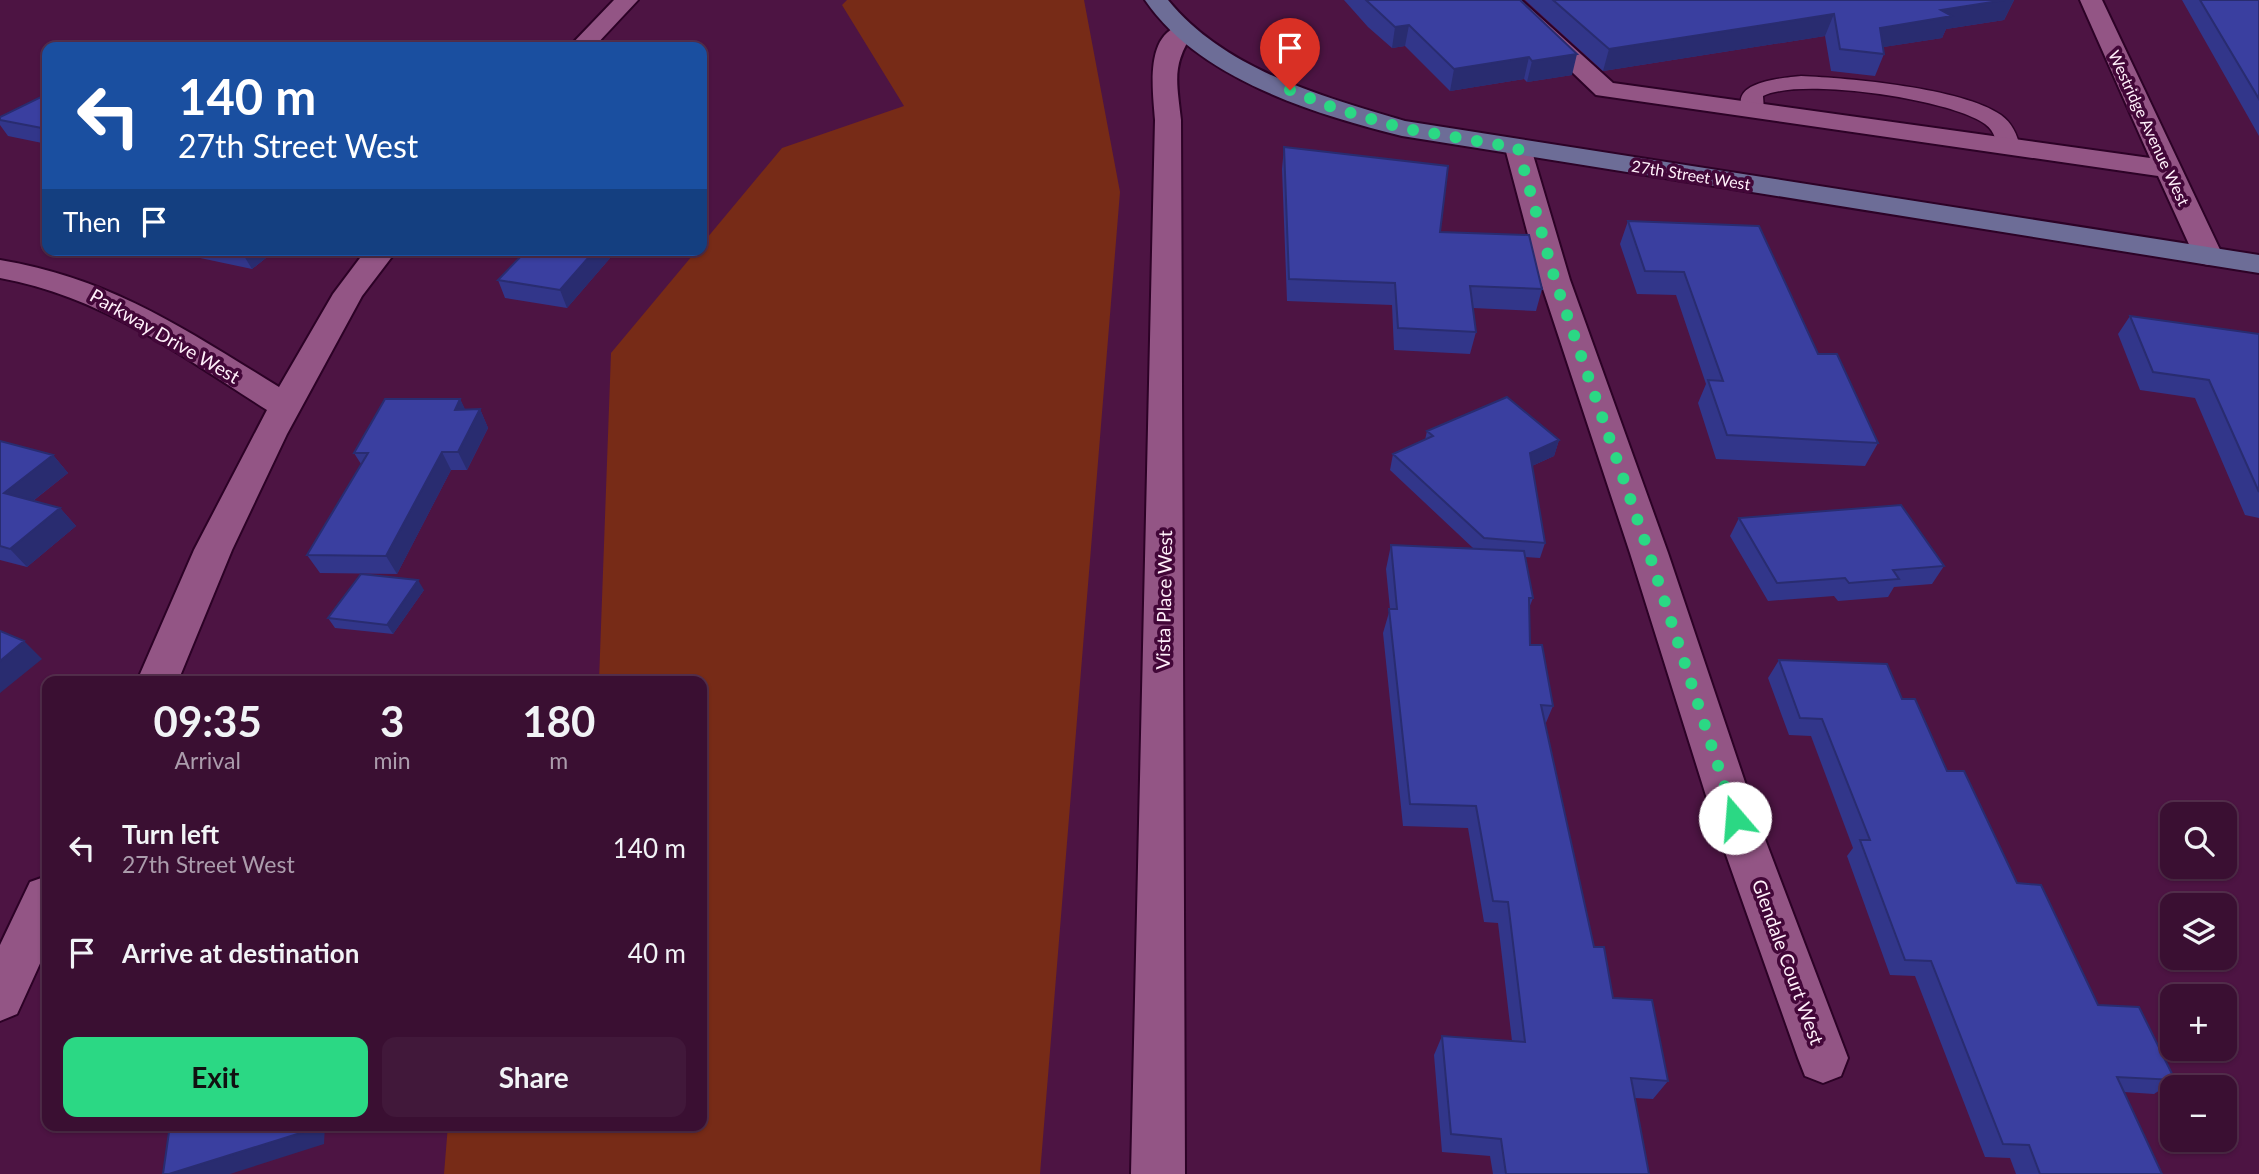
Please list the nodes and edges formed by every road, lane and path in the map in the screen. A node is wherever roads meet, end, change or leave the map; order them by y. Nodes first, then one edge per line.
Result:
1 (626, 0) edge
2 (1156, 0) edge
3 (1508, 0) edge
4 (2091, 0) edge
5 (1182, 32) junction
6 (586, 42) edge
7 (1752, 111) junction
8 (2009, 147) junction
9 (1518, 148) junction
10 (2168, 169) junction
11 (378, 256) edge
12 (2208, 257) junction
13 (2259, 264) edge
14 (0, 269) edge
15 (285, 406) junction
16 (159, 676) edge
17 (42, 908) edge
18 (0, 997) edge
19 (1823, 1058) dead end
20 (1158, 1174) edge

1 - 6 street
2 - 5 street, 27th Street West
3 - 7 street
4 - 10 street, Westridge Avenue West
5 - 9 street, 27th Street West
5 - 20 street, Vista Place West
7 - 8 street
7 - 8 lane
8 - 10 street
9 - 12 street, 27th Street West
9 - 19 street, Glendale Court West
10 - 12 street, Westridge Avenue West
11 - 15 street
12 - 13 street, 27th Street West
14 - 15 street, Parkway Drive West
15 - 16 street
17 - 18 street

